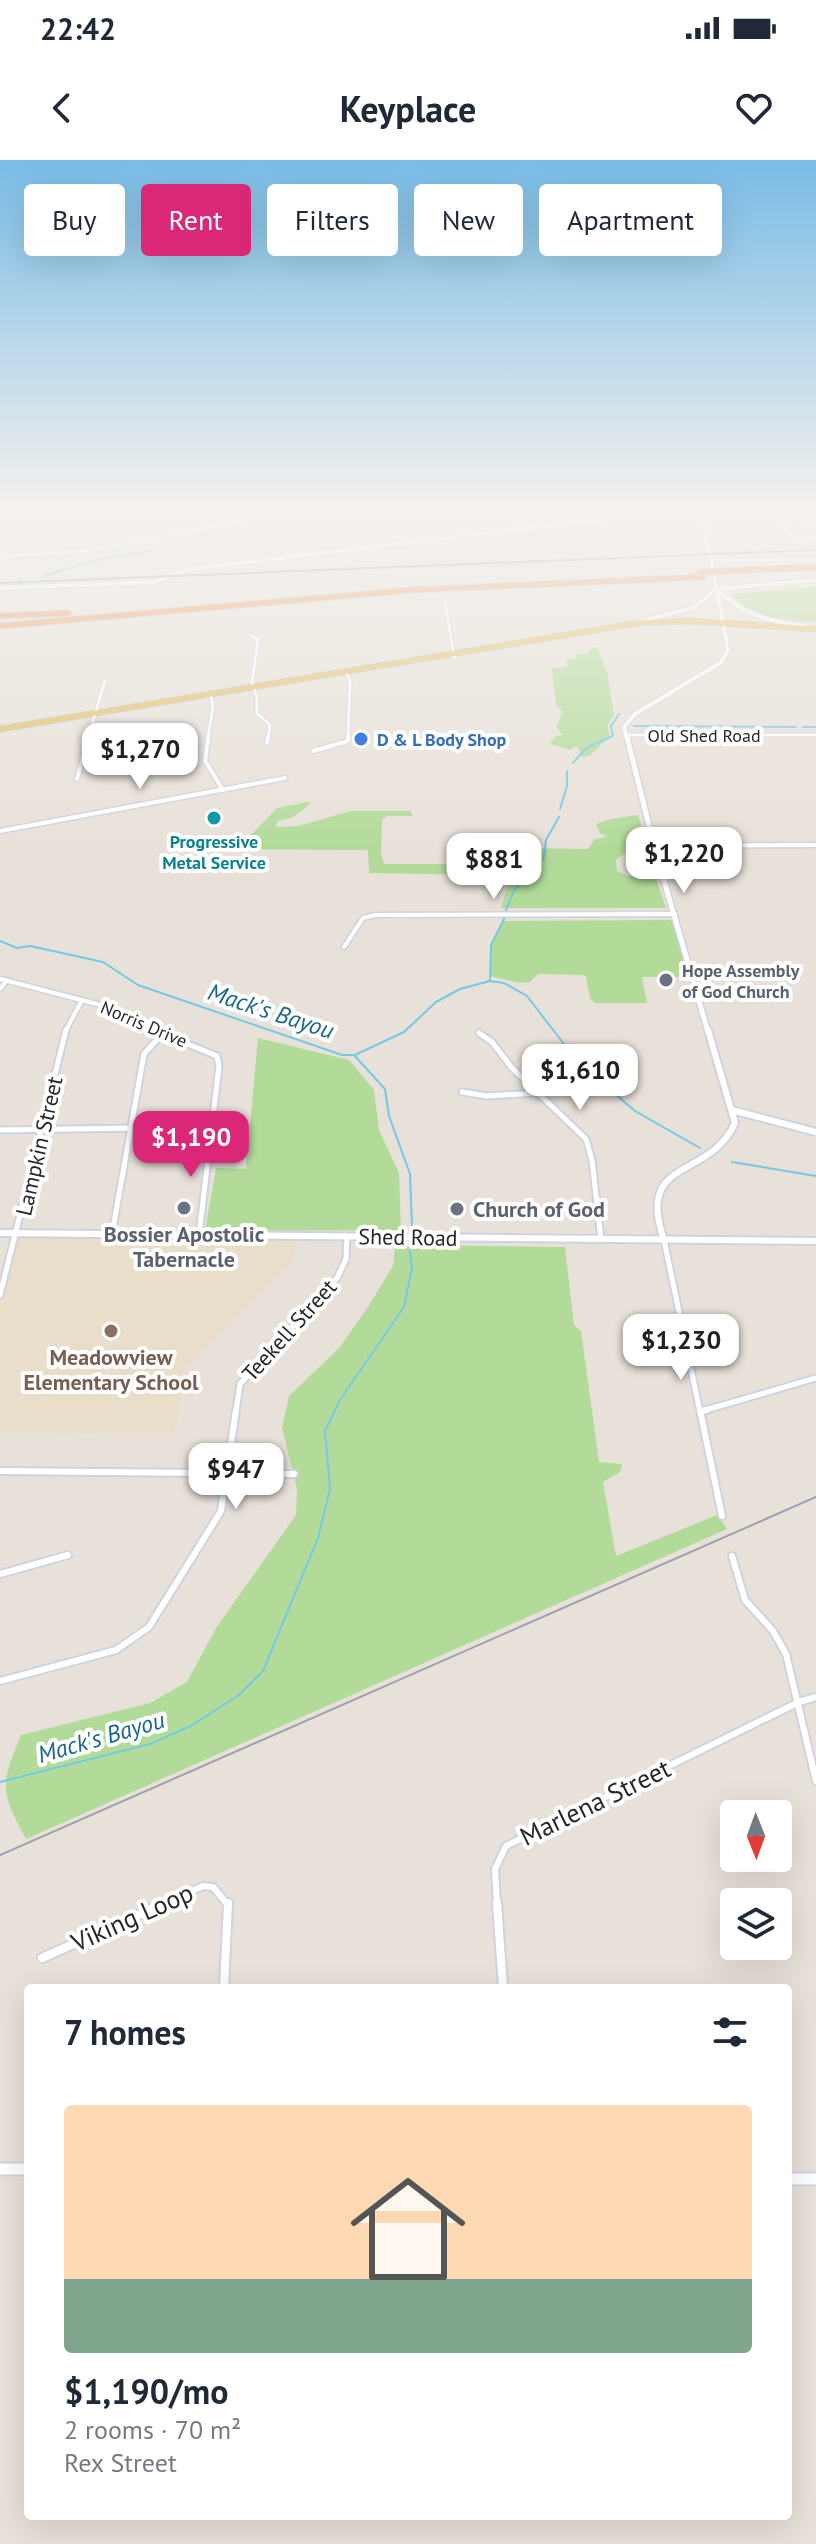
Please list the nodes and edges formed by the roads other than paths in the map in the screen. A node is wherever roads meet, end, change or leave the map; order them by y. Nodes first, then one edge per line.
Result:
1 (448, 624) edge
2 (622, 624) edge
3 (626, 624) edge
4 (712, 624) edge
5 (789, 624) edge
6 (618, 625) junction
7 (723, 625) junction
8 (816, 629) edge
9 (597, 631) junction
10 (250, 635) dead end
11 (453, 656) junction
12 (347, 674) junction
13 (105, 680) dead end
14 (254, 689) junction
15 (211, 696) junction
16 (95, 716) junction
17 (4, 731) edge
18 (624, 735) junction
19 (816, 735) edge
20 (267, 743) dead end
21 (313, 751) dead end
22 (285, 778) dead end
23 (77, 779) dead end
24 (223, 790) junction
25 (0, 831) edge
26 (816, 845) edge
27 (654, 846) junction
28 (675, 914) junction
29 (344, 947) dead end
30 (0, 979) edge
31 (7, 980) junction
32 (0, 989) edge
33 (82, 1000) junction
34 (163, 1033) junction
35 (479, 1033) dead end
36 (462, 1092) dead end
37 (538, 1093) junction
38 (732, 1110) junction
39 (211, 1127) junction
40 (130, 1128) junction
41 (42, 1129) junction
42 (0, 1130) edge
43 (816, 1132) edge
44 (0, 1233) edge
45 (18, 1234) junction
46 (112, 1234) junction
47 (199, 1235) junction
48 (347, 1236) junction
49 (601, 1239) junction
50 (664, 1240) junction
51 (816, 1241) edge
52 (0, 1295) edge
53 (816, 1378) edge
54 (702, 1411) junction
55 (0, 1471) edge
56 (294, 1474) dead end
57 (226, 1475) junction
58 (722, 1516) dead end
59 (68, 1555) dead end
60 (732, 1556) dead end
61 (0, 1574) edge
62 (0, 1681) edge
63 (816, 1697) edge
64 (799, 1702) junction
65 (816, 1781) edge
66 (42, 1958) dead end
67 (224, 1984) edge
68 (503, 1984) edge
69 (0, 2169) edge
70 (24, 2169) edge
71 (792, 2179) edge
72 (816, 2179) edge

1 - 11 street
2 - 6 main road
3 - 6 main road
4 - 7 main road
5 - 8 main road
6 - 9 main road
7 - 8 main road
7 - 9 main road
7 - 18 street
9 - 11 main road
10 - 14 street
11 - 12 main road
12 - 14 main road
12 - 21 street
13 - 16 street
14 - 15 main road
14 - 20 street
15 - 16 main road
15 - 24 street
16 - 17 main road
16 - 23 street
18 - 19 street, Old Shed Road
18 - 27 street, Old Shed Road
22 - 24 street
24 - 25 street
26 - 27 street
27 - 28 street, Old Shed Road
28 - 29 street
28 - 38 street, Old Shed Road
30 - 31 street, Norris Drive
31 - 32 street
31 - 33 street, Norris Drive
33 - 34 street, Norris Drive
33 - 41 street, Lampkin Street
34 - 39 street, Norris Drive
34 - 40 street
35 - 37 street
36 - 37 street
37 - 49 street
38 - 43 street
38 - 50 street
39 - 40 street
39 - 47 street
40 - 41 street
40 - 46 street
41 - 42 street
41 - 45 street, Lampkin Street
44 - 45 street, Shed Road
45 - 46 street, Shed Road
45 - 52 street, Lampkin Street
46 - 47 street, Shed Road
47 - 48 street, Shed Road
48 - 49 street, Shed Road
48 - 57 street, Teekell Street
49 - 50 street, Shed Road
50 - 51 street, Shed Road
50 - 54 street
53 - 54 street
54 - 58 street
55 - 57 street
56 - 57 street
57 - 62 street, Teekell Street
59 - 61 street
60 - 64 street
63 - 64 street, Marlena Street
64 - 65 street
64 - 68 street, Marlena Street
66 - 67 street, Viking Loop
69 - 70 street
71 - 72 street

